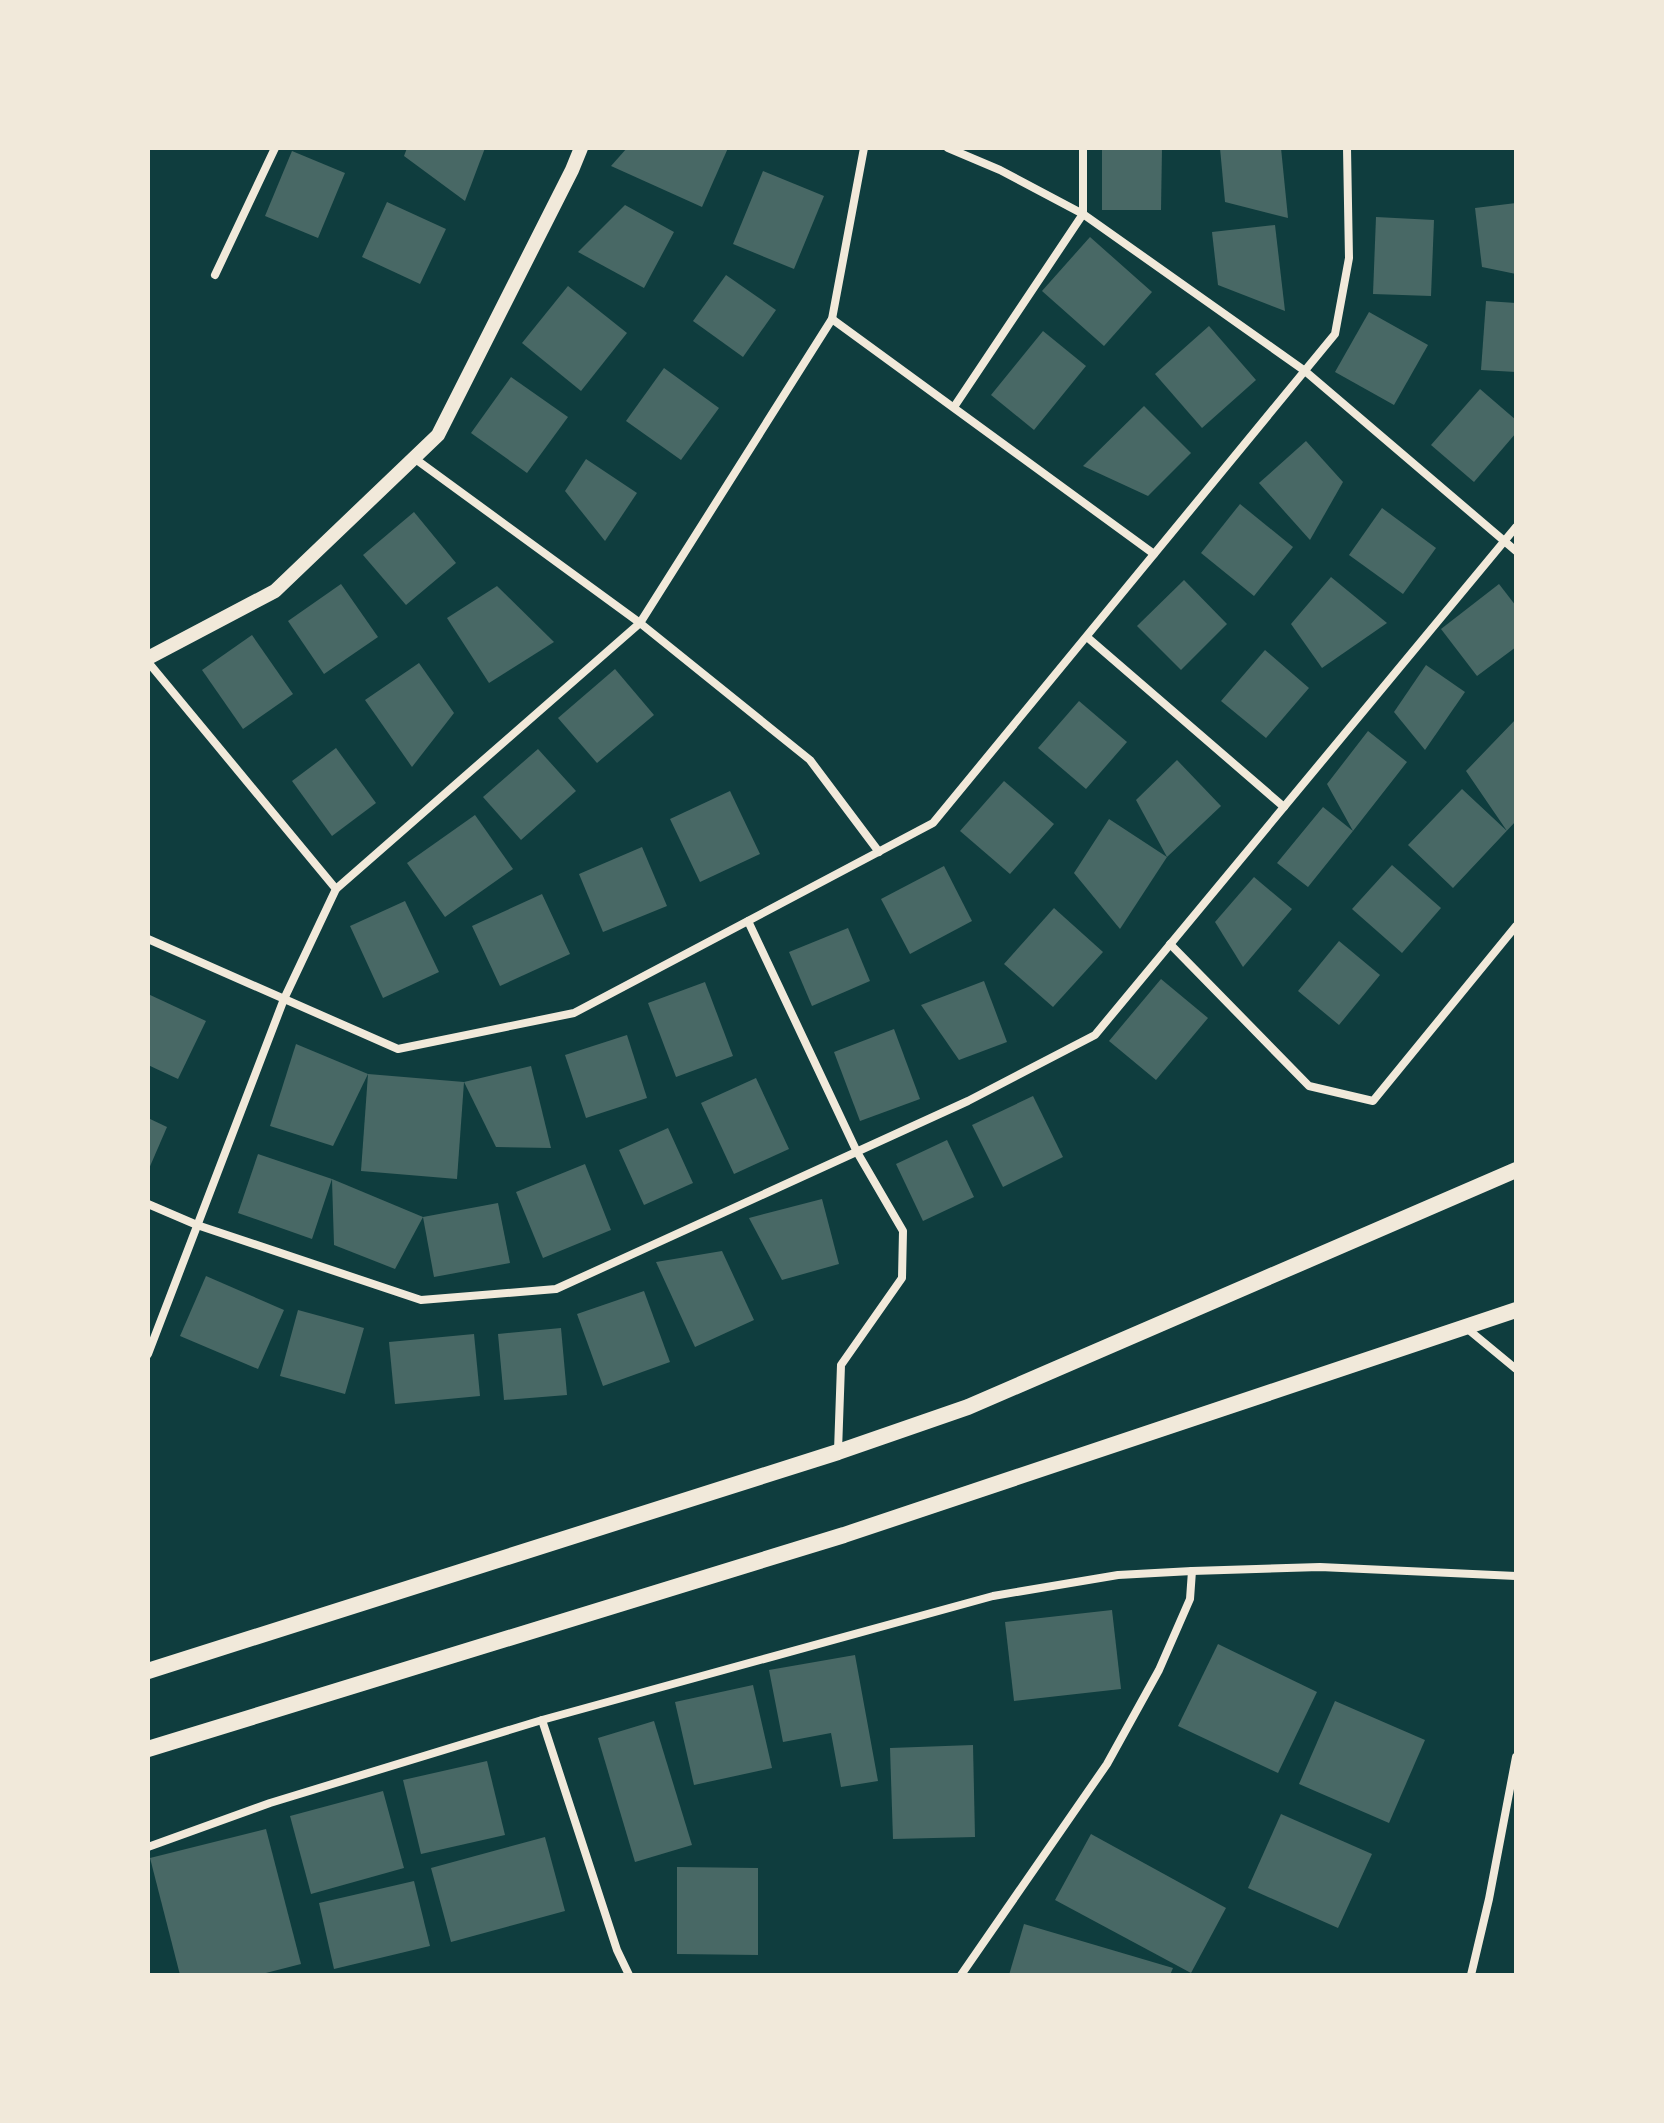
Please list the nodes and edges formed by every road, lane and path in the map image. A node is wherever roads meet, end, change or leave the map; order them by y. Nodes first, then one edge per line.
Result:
1 (275, 148) edge
2 (581, 148) edge
3 (864, 148) edge
4 (948, 148) edge
5 (1083, 148) edge
6 (1347, 148) edge
7 (1083, 214) junction
8 (215, 275) dead end
9 (832, 319) junction
10 (1305, 371) junction
11 (954, 407) junction
12 (414, 458) junction
13 (1516, 527) edge
14 (1504, 541) junction
15 (1516, 551) edge
16 (1154, 554) junction
17 (640, 623) junction
18 (1087, 637) junction
19 (148, 660) edge
20 (1284, 807) junction
21 (879, 852) junction
22 (336, 889) junction
23 (748, 921) junction
24 (1516, 926) edge
25 (148, 939) edge
26 (1170, 944) junction
27 (284, 999) junction
28 (857, 1152) junction
29 (1516, 1170) edge
30 (148, 1204) edge
31 (197, 1225) junction
32 (1516, 1310) edge
33 (1463, 1326) junction
34 (148, 1354) edge
35 (1516, 1369) edge
36 (838, 1452) junction
37 (1192, 1571) junction
38 (1516, 1576) edge
39 (148, 1671) edge
40 (542, 1720) junction
41 (148, 1749) edge
42 (1516, 1757) edge
43 (148, 1847) edge
44 (629, 1975) edge
45 (961, 1975) edge
46 (1471, 1975) edge

1 - 8 street
2 - 12 street
3 - 9 street
4 - 7 street
5 - 7 street
6 - 10 street
7 - 10 street
7 - 11 street
9 - 11 street
9 - 17 street
10 - 14 street
10 - 16 street
11 - 16 street
12 - 17 street
12 - 19 street
13 - 14 street
14 - 15 street
14 - 20 street
16 - 18 street
17 - 21 street
17 - 22 street
18 - 20 street
18 - 21 street
19 - 22 street
20 - 26 street
21 - 23 street
22 - 27 street
23 - 27 street
23 - 28 street
24 - 26 street
25 - 27 street
26 - 28 street
27 - 31 street
28 - 31 street
28 - 36 street
29 - 36 main road
30 - 31 street
31 - 34 street
32 - 33 main road
33 - 35 street
33 - 41 main road
36 - 39 main road
37 - 38 street
37 - 40 street
37 - 45 street
40 - 43 street
40 - 44 street
42 - 46 street

